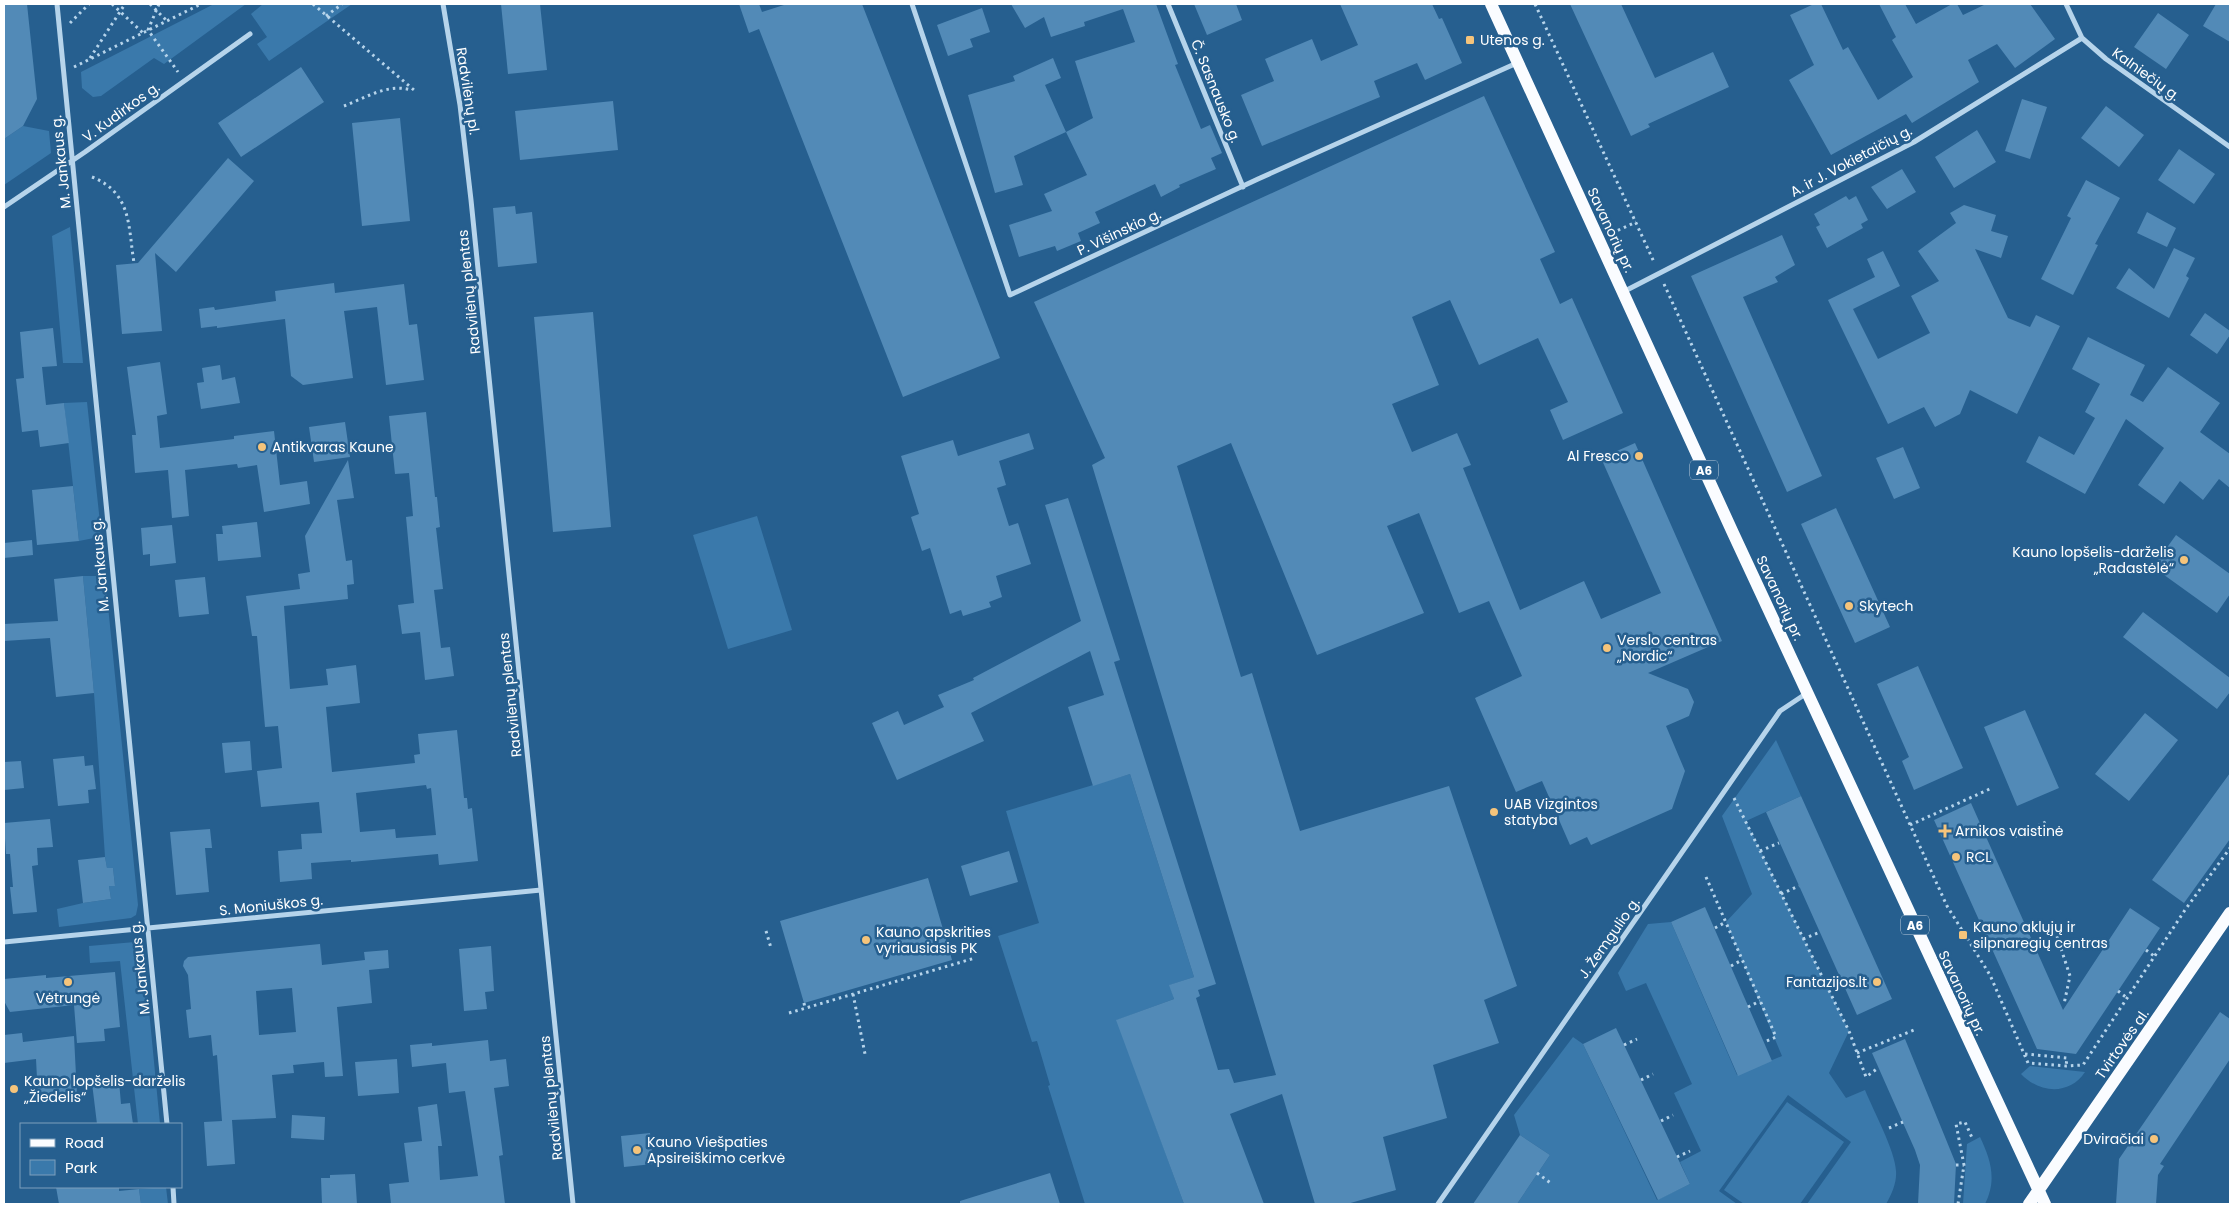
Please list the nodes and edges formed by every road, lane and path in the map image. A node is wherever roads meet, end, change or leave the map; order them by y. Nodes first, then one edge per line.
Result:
1 (57, 4) edge
2 (89, 4) edge
3 (112, 4) edge
4 (124, 4) edge
5 (150, 4) edge
6 (159, 4) edge
7 (201, 4) edge
8 (313, 4) edge
9 (342, 4) edge
10 (443, 4) edge
11 (912, 4) edge
12 (1168, 4) edge
13 (1491, 4) edge
14 (1535, 4) edge
15 (2066, 4) edge
16 (192, 5) edge
17 (156, 9) junction
18 (120, 11) junction
19 (326, 16) junction
20 (167, 21) junction
21 (70, 24) dead end
22 (148, 30) junction
23 (144, 33) junction
24 (250, 34) dead end
25 (2082, 38) junction
26 (90, 59) junction
27 (1518, 62) junction
28 (74, 67) dead end
29 (184, 81) junction
30 (344, 106) dead end
31 (2230, 147) edge
32 (72, 161) junction
33 (92, 177) dead end
34 (469, 183) joint
35 (1244, 187) junction
36 (4, 207) edge
37 (1636, 222) junction
38 (1599, 240) junction
39 (134, 263) dead end
40 (1660, 275) junction
41 (1623, 292) junction
42 (1807, 693) junction
43 (1728, 786) junction
44 (1992, 788) dead end
45 (2048, 821) dead end
46 (1910, 825) junction
47 (2014, 837) dead end
48 (1780, 843) dead end
49 (2230, 848) edge
50 (1760, 851) junction
51 (1706, 877) dead end
52 (1799, 886) dead end
53 (541, 890) junction
54 (1782, 894) junction
55 (2230, 913) edge
56 (1726, 922) junction
57 (2053, 924) dead end
58 (1715, 928) dead end
59 (147, 929) junction
60 (766, 931) dead end
61 (1820, 932) dead end
62 (1804, 939) junction
63 (4, 942) edge
64 (770, 948) dead end
65 (2146, 950) dead end
66 (2154, 956) junction
67 (975, 958) dead end
68 (1742, 960) junction
69 (1731, 966) dead end
70 (1840, 979) dead end
71 (1826, 985) junction
72 (2118, 991) dead end
73 (852, 994) junction
74 (2127, 998) junction
75 (1760, 1001) junction
76 (804, 1003) dead end
77 (2064, 1004) dead end
78 (1748, 1007) dead end
79 (805, 1008) junction
80 (789, 1013) dead end
81 (1914, 1030) dead end
82 (1637, 1039) dead end
83 (1764, 1042) dead end
84 (1624, 1045) dead end
85 (865, 1054) dead end
86 (1857, 1054) junction
87 (2025, 1054) junction
88 (2066, 1066) junction
89 (1878, 1068) dead end
90 (1653, 1074) dead end
91 (1641, 1080) dead end
92 (1673, 1115) dead end
93 (1661, 1121) dead end
94 (1903, 1122) dead end
95 (167, 1123) edge
96 (1889, 1128) dead end
97 (1974, 1140) dead end
98 (1690, 1151) dead end
99 (1677, 1156) dead end
100 (1956, 1164) dead end
101 (1964, 1165) junction
102 (1538, 1173) dead end
103 (1552, 1184) dead end
104 (173, 1188) edge
105 (2038, 1191) junction
106 (174, 1204) edge
107 (573, 1204) edge
108 (1438, 1204) edge
109 (1958, 1204) edge
110 (2029, 1204) edge
111 (2045, 1204) edge

1 - 32 street, M. Jankaus g.
2 - 21 path
3 - 18 path
4 - 18 path
5 - 17 path
6 - 17 path
7 - 16 path
8 - 19 path
9 - 19 path
10 - 34 street, Radvilėnų pl.
11 - 35 street, P. Višinskio g.
12 - 35 street, Č. Sasnausko g.
13 - 27 main road, Savanorių pr. / A6
14 - 37 path
15 - 25 street, Kalniečių g.
16 - 20 path
17 - 20 path
17 - 22 path
18 - 23 path
18 - 26 path
19 - 30 path
20 - 22 path
22 - 23 path
22 - 29 path
23 - 26 path
24 - 29 street, V. Kudirkos g.
25 - 31 street, Kalniečių g.
25 - 40 street, A. ir J. Vokietaičių g.
26 - 28 path
27 - 35 street, P. Višinskio g.
27 - 38 main road, Savanorių pr. / A6
29 - 32 street, V. Kudirkos g.
32 - 36 street, V. Kudirkos g.
32 - 59 street, M. Jankaus g.
33 - 39 path
34 - 53 street, Radvilėnų plentas
37 - 38 path
37 - 40 path
38 - 41 main road, Savanorių pr. / A6
40 - 41 street, A. ir J. Vokietaičių g.
40 - 46 path
41 - 42 main road, Savanorių pr. / A6
42 - 43 street, J. Žemgulio g.
42 - 105 main road, Savanorių pr. / A6
43 - 50 path
43 - 108 street, J. Žemgulio g.
44 - 46 path
45 - 47 path
46 - 87 path
48 - 50 path
49 - 66 path
50 - 54 path
51 - 56 path
52 - 54 path
53 - 59 street, S. Moniuškos g.
53 - 107 street, Radvilėnų plentas
54 - 62 path
55 - 105 main road, Tvirtovės al.
56 - 58 path
56 - 68 path
57 - 77 path
59 - 63 street, S. Moniuškos g.
59 - 95 street, M. Jankaus g.
60 - 64 path
61 - 62 path
62 - 71 path
65 - 66 path
66 - 74 path
67 - 73 path
68 - 69 path
68 - 75 path
70 - 71 path
71 - 86 path
72 - 74 path
73 - 79 path
73 - 85 path
74 - 88 path
75 - 78 path
75 - 83 path
76 - 79 path
79 - 80 path
81 - 86 path
82 - 84 path
86 - 89 path
87 - 88 path
87 - 88 path
90 - 91 path
92 - 93 path
94 - 96 path
97 - 101 path
98 - 99 path
100 - 101 path
101 - 109 path
102 - 103 path
104 - 106 street
105 - 110 main road, Tvirtovės al.
105 - 111 main road, Savanorių pr. / A6

